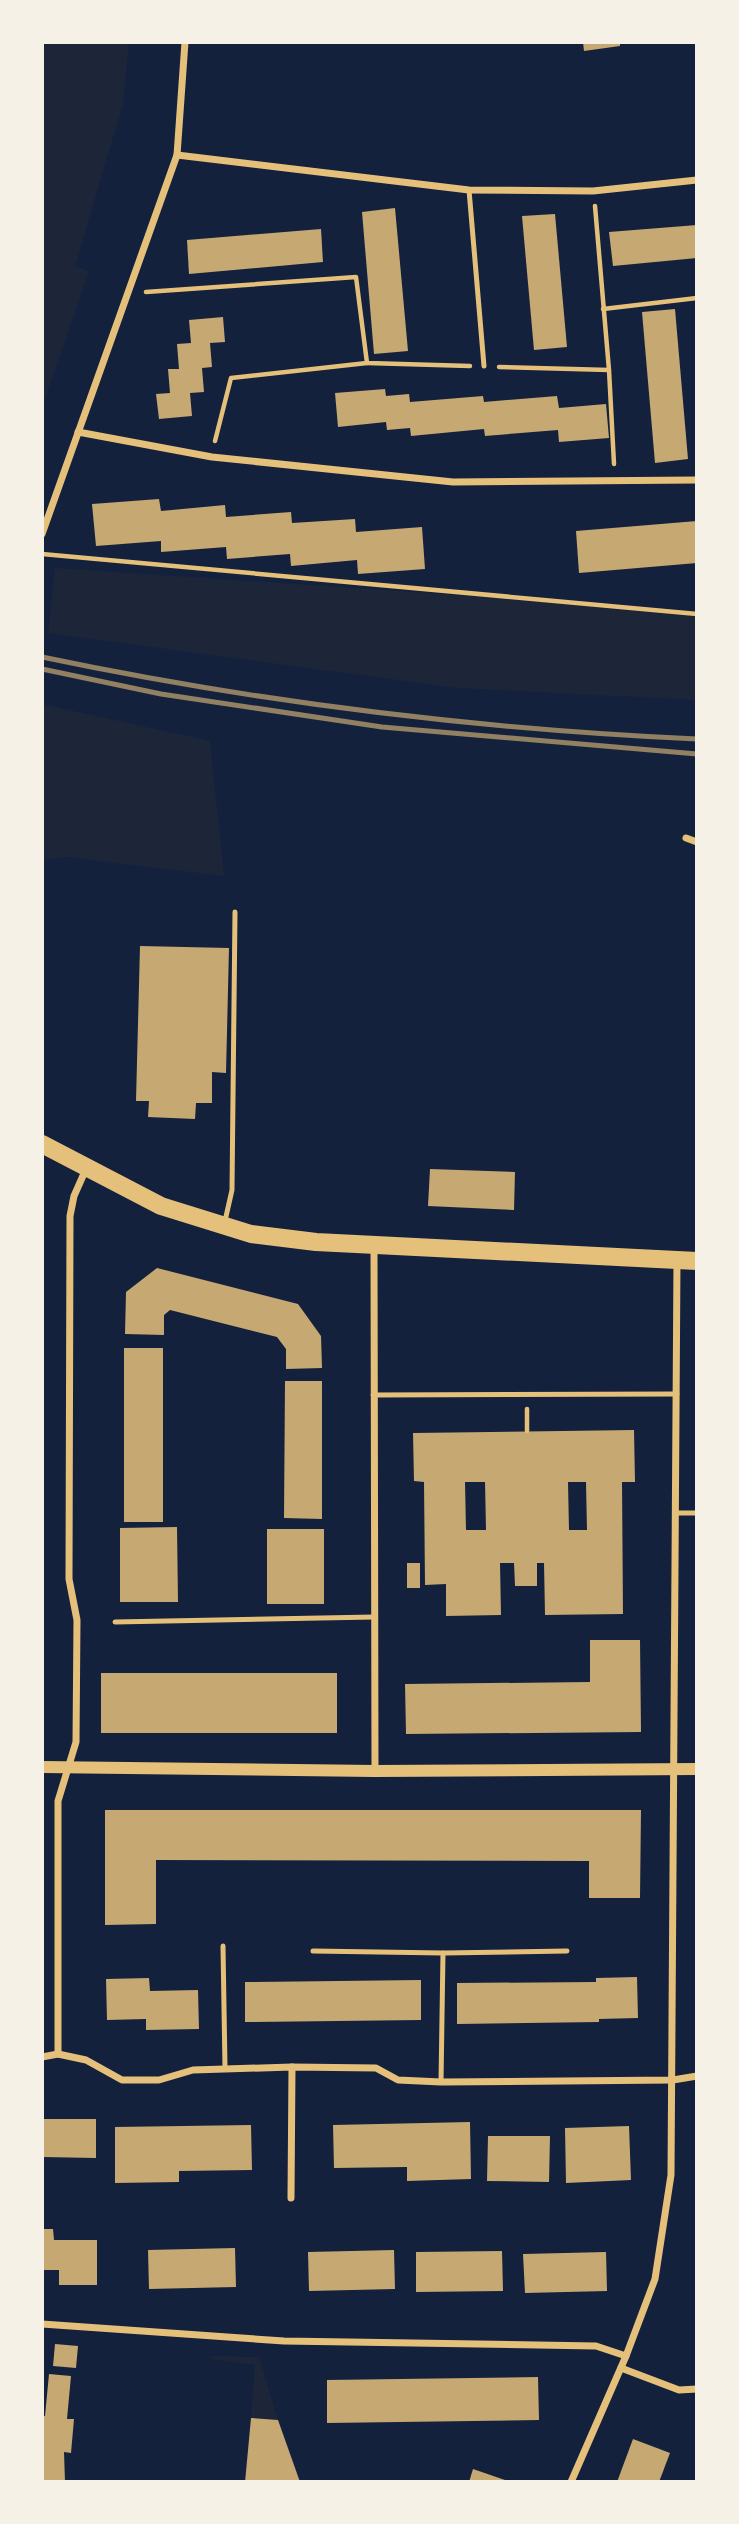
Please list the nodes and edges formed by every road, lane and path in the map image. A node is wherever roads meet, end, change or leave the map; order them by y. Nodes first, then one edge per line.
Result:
1 (185, 42) edge
2 (177, 155) junction
3 (697, 180) edge
4 (469, 190) junction
5 (593, 191) junction
6 (128, 293) junction
7 (697, 298) edge
8 (603, 309) junction
9 (367, 363) junction
10 (484, 366) junction
11 (609, 370) junction
12 (78, 432) junction
13 (212, 457) junction
14 (697, 480) edge
15 (615, 483) junction
16 (42, 534) edge
17 (42, 554) edge
18 (697, 614) edge
19 (686, 838) dead end
20 (697, 842) edge
21 (235, 912) dead end
22 (42, 1144) edge
23 (86, 1168) junction
24 (223, 1228) junction
25 (374, 1245) junction
26 (677, 1259) junction
27 (697, 1261) edge
28 (677, 1394) junction
29 (373, 1395) junction
30 (676, 1513) junction
31 (697, 1513) edge
32 (374, 1617) junction
33 (115, 1622) dead end
34 (42, 1767) edge
35 (68, 1767) junction
36 (674, 1769) junction
37 (697, 1769) edge
38 (375, 1771) junction
39 (223, 1947) dead end
40 (313, 1951) dead end
41 (567, 1951) dead end
42 (443, 1953) junction
43 (58, 2054) junction
44 (42, 2057) edge
45 (292, 2067) junction
46 (225, 2068) junction
47 (697, 2076) edge
48 (673, 2080) junction
49 (441, 2082) junction
50 (291, 2199) dead end
51 (42, 2324) edge
52 (626, 2356) junction
53 (621, 2368) junction
54 (697, 2389) edge
55 (571, 2482) edge

1 - 2 street
2 - 4 street
2 - 6 street
3 - 5 street
4 - 5 street
4 - 10 lane
5 - 8 path
6 - 9 path
6 - 12 street
7 - 8 path
8 - 11 path
9 - 10 path
9 - 13 path
10 - 11 path
11 - 15 path
12 - 13 street
12 - 16 street
13 - 15 street
14 - 15 street
17 - 18 path
19 - 20 street
21 - 24 lane
22 - 23 main road
23 - 24 main road
23 - 35 street
24 - 25 main road
25 - 26 main road
25 - 29 street
26 - 27 main road
26 - 28 street
28 - 29 lane
28 - 30 street
29 - 32 street
30 - 31 lane
30 - 36 street
32 - 33 lane
32 - 38 street
34 - 35 street
35 - 38 street
35 - 43 street
36 - 37 street
36 - 38 street
36 - 48 street
39 - 46 lane
40 - 42 lane
41 - 42 lane
42 - 49 lane
43 - 44 street
43 - 46 street
45 - 46 street
45 - 49 street
45 - 50 street
47 - 48 street
48 - 49 street
48 - 52 street
51 - 52 street
52 - 53 street
53 - 54 street
53 - 55 street

